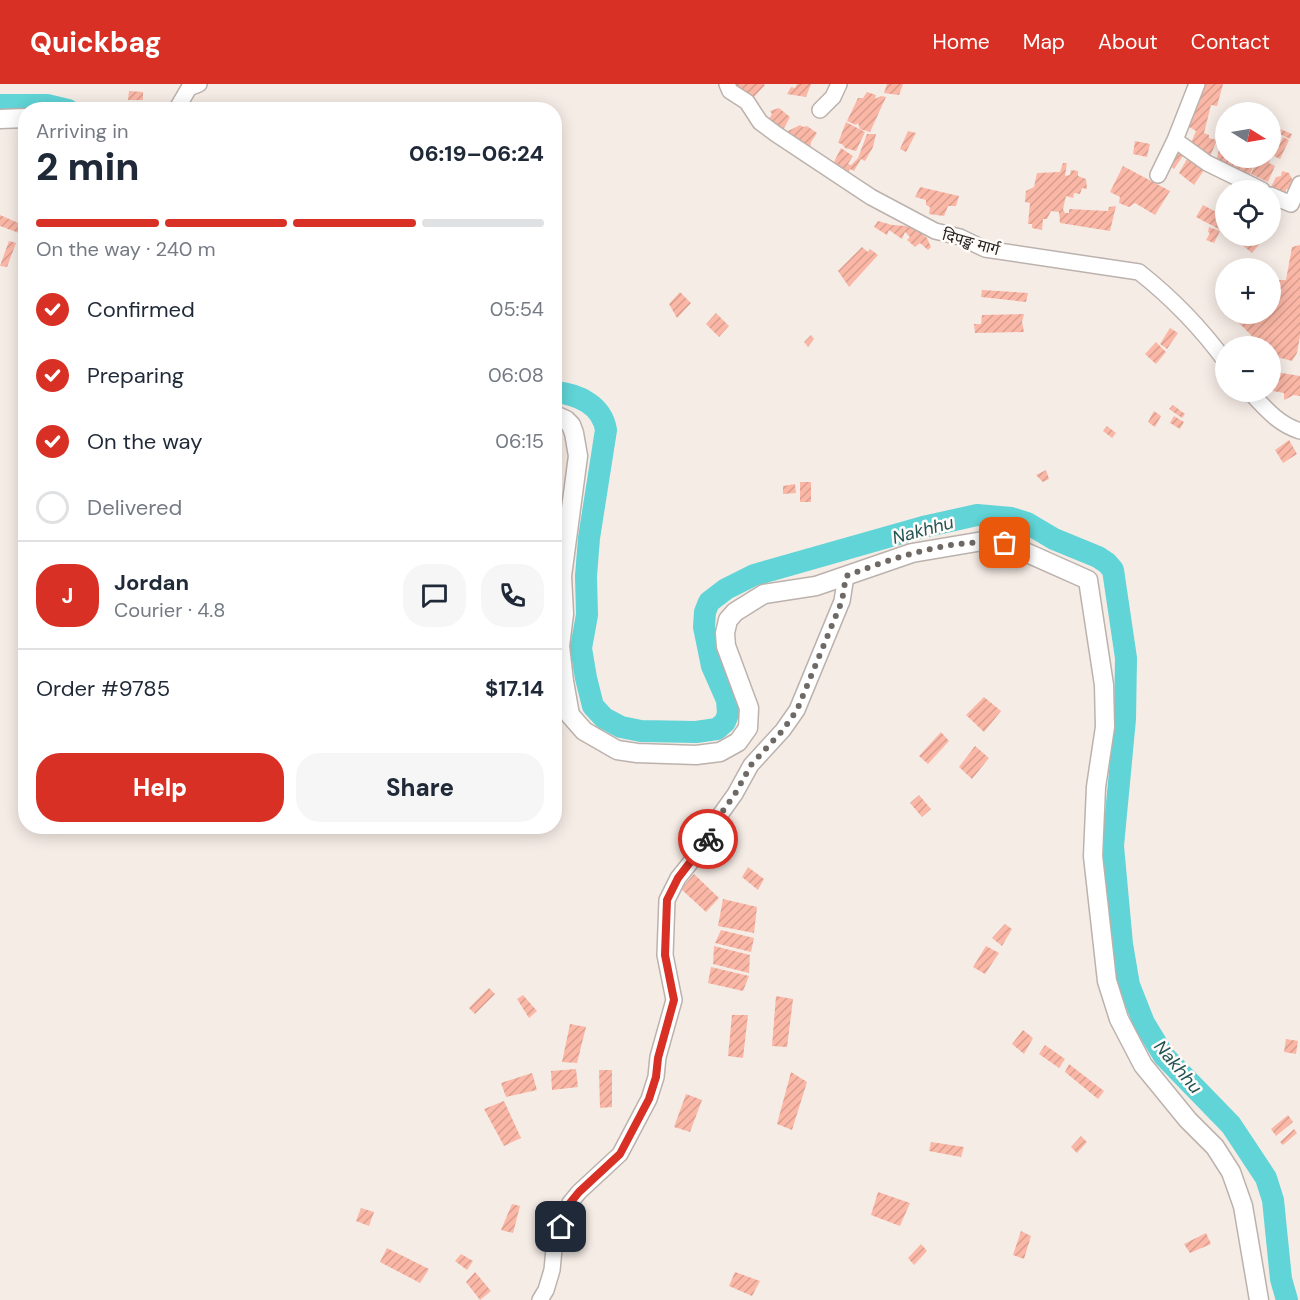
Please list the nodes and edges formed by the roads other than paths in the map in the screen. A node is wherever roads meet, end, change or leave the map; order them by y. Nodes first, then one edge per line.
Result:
1 (199, 84) edge
2 (727, 84) edge
3 (839, 84) edge
4 (1197, 84) edge
5 (181, 102) edge
6 (820, 110) dead end
7 (18, 118) edge
8 (0, 119) edge
9 (1175, 140) junction
10 (1158, 175) dead end
11 (1242, 180) edge
12 (1300, 184) edge
13 (1281, 200) edge
14 (1215, 347) edge
15 (1259, 402) edge
16 (562, 418) edge
17 (1300, 431) edge
18 (562, 576) edge
19 (562, 576) edge
20 (846, 576) junction
21 (562, 630) edge
22 (562, 664) edge
23 (540, 1300) edge
24 (1259, 1300) edge

1 - 5 street
2 - 14 street, दिपङ्ख मार्ग
3 - 6 street
4 - 9 street
7 - 8 street
9 - 10 street
9 - 11 street
12 - 13 street
15 - 17 street
16 - 19 street
18 - 21 street
20 - 22 street
20 - 23 street
20 - 24 street

